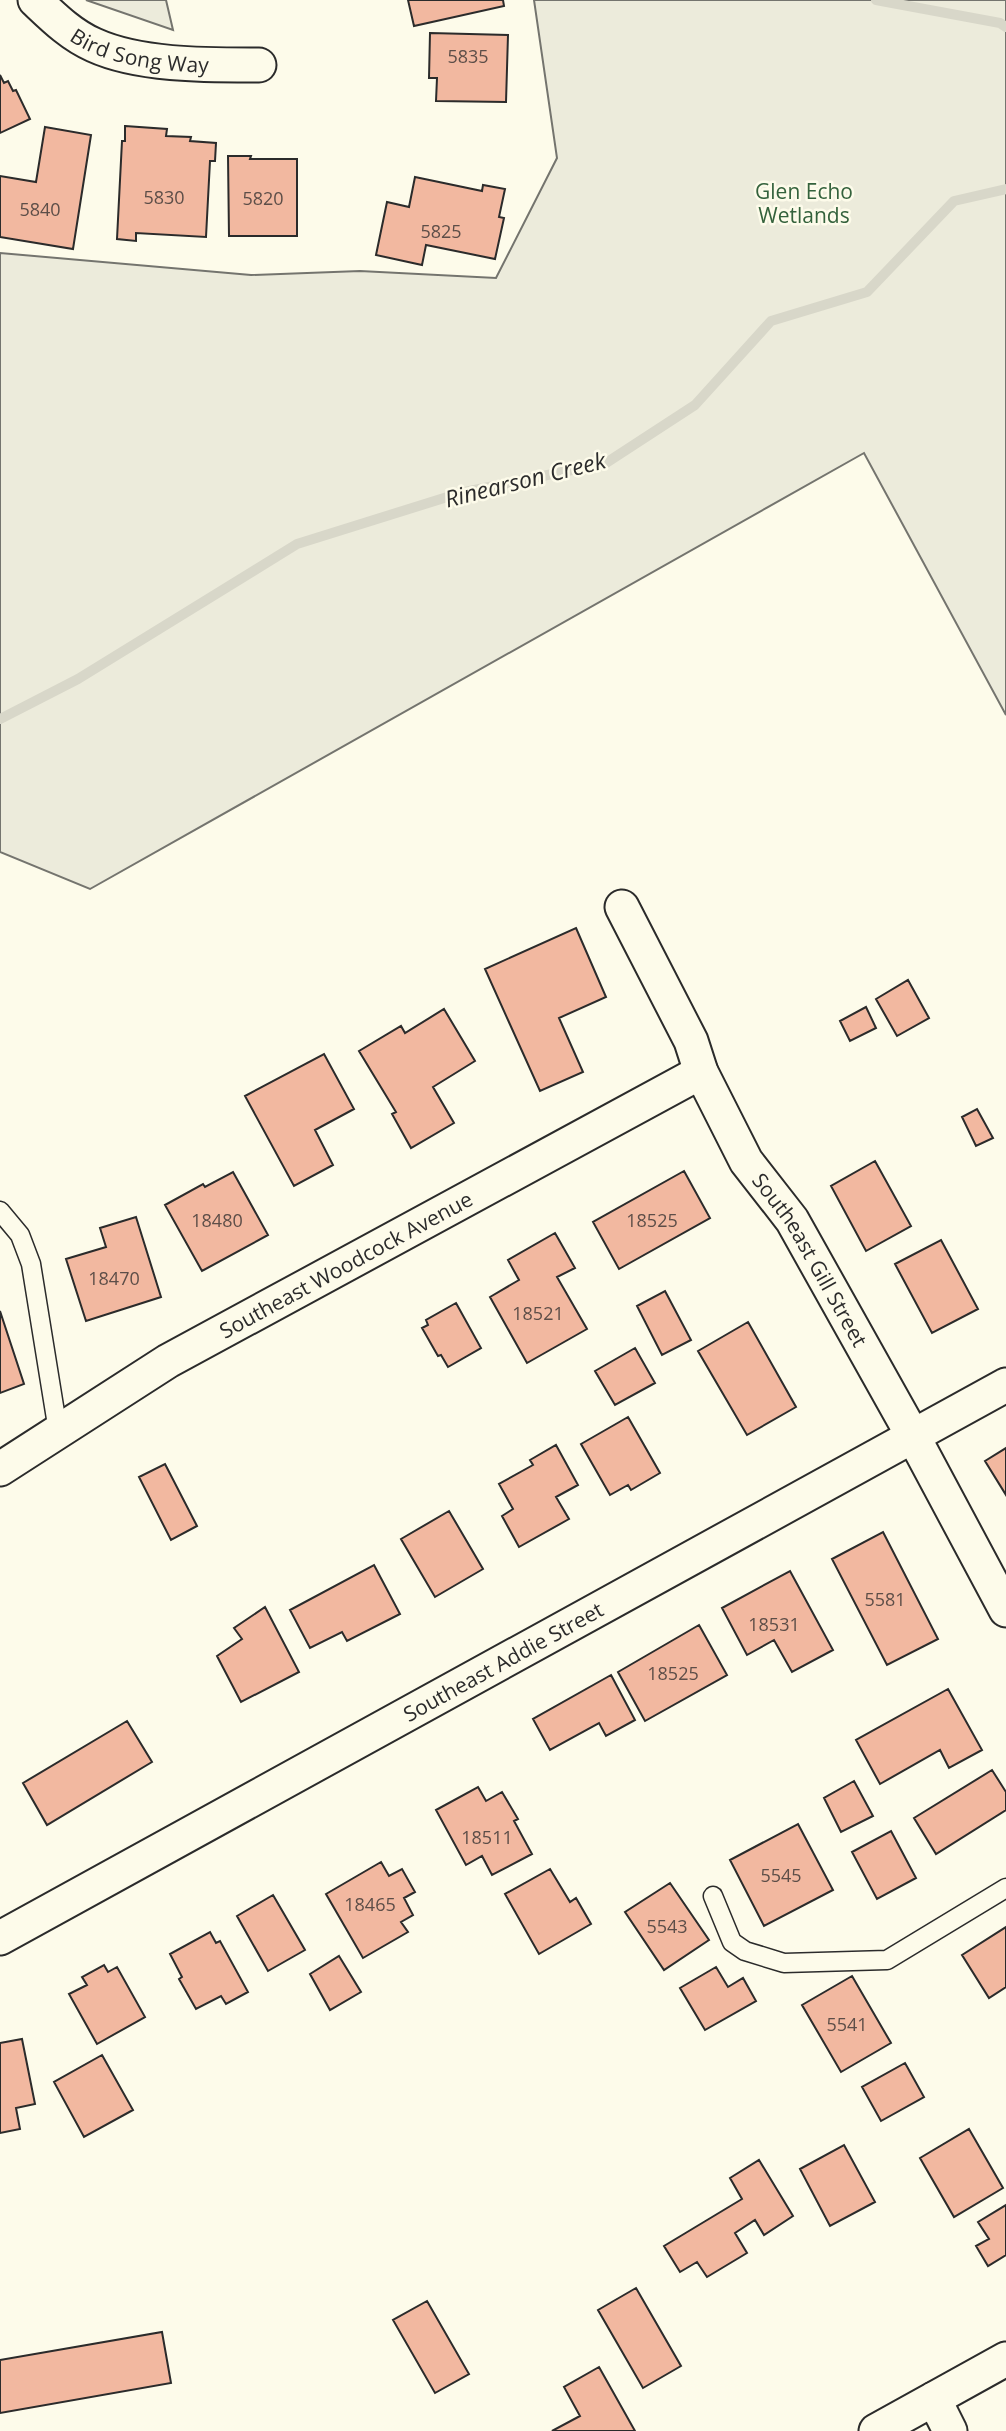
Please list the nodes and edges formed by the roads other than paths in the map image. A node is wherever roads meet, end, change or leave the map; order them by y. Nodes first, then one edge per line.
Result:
1 (35, 0) edge
2 (259, 65) dead end
3 (622, 907) dead end
4 (701, 1072) junction
5 (0, 1211) edge
6 (1006, 1385) edge
7 (58, 1431) junction
8 (913, 1436) junction
9 (0, 1469) edge
10 (1006, 1610) edge
11 (1006, 1888) edge
12 (713, 1896) dead end
13 (0, 1938) edge
14 (1006, 2359) edge
15 (934, 2399) junction
16 (876, 2431) edge
17 (950, 2431) edge

1 - 2 street, Bird Song Way
3 - 4 street, Southeast Gill Street
4 - 7 street, Southeast Woodcock Avenue
4 - 8 street, Southeast Gill Street
5 - 7 lane
6 - 8 street, Southeast Addie Street
7 - 9 street, Southeast Woodcock Avenue
8 - 10 street, Southeast Gill Street
8 - 13 street, Southeast Addie Street
11 - 12 lane
14 - 15 street
15 - 16 street
15 - 17 street

